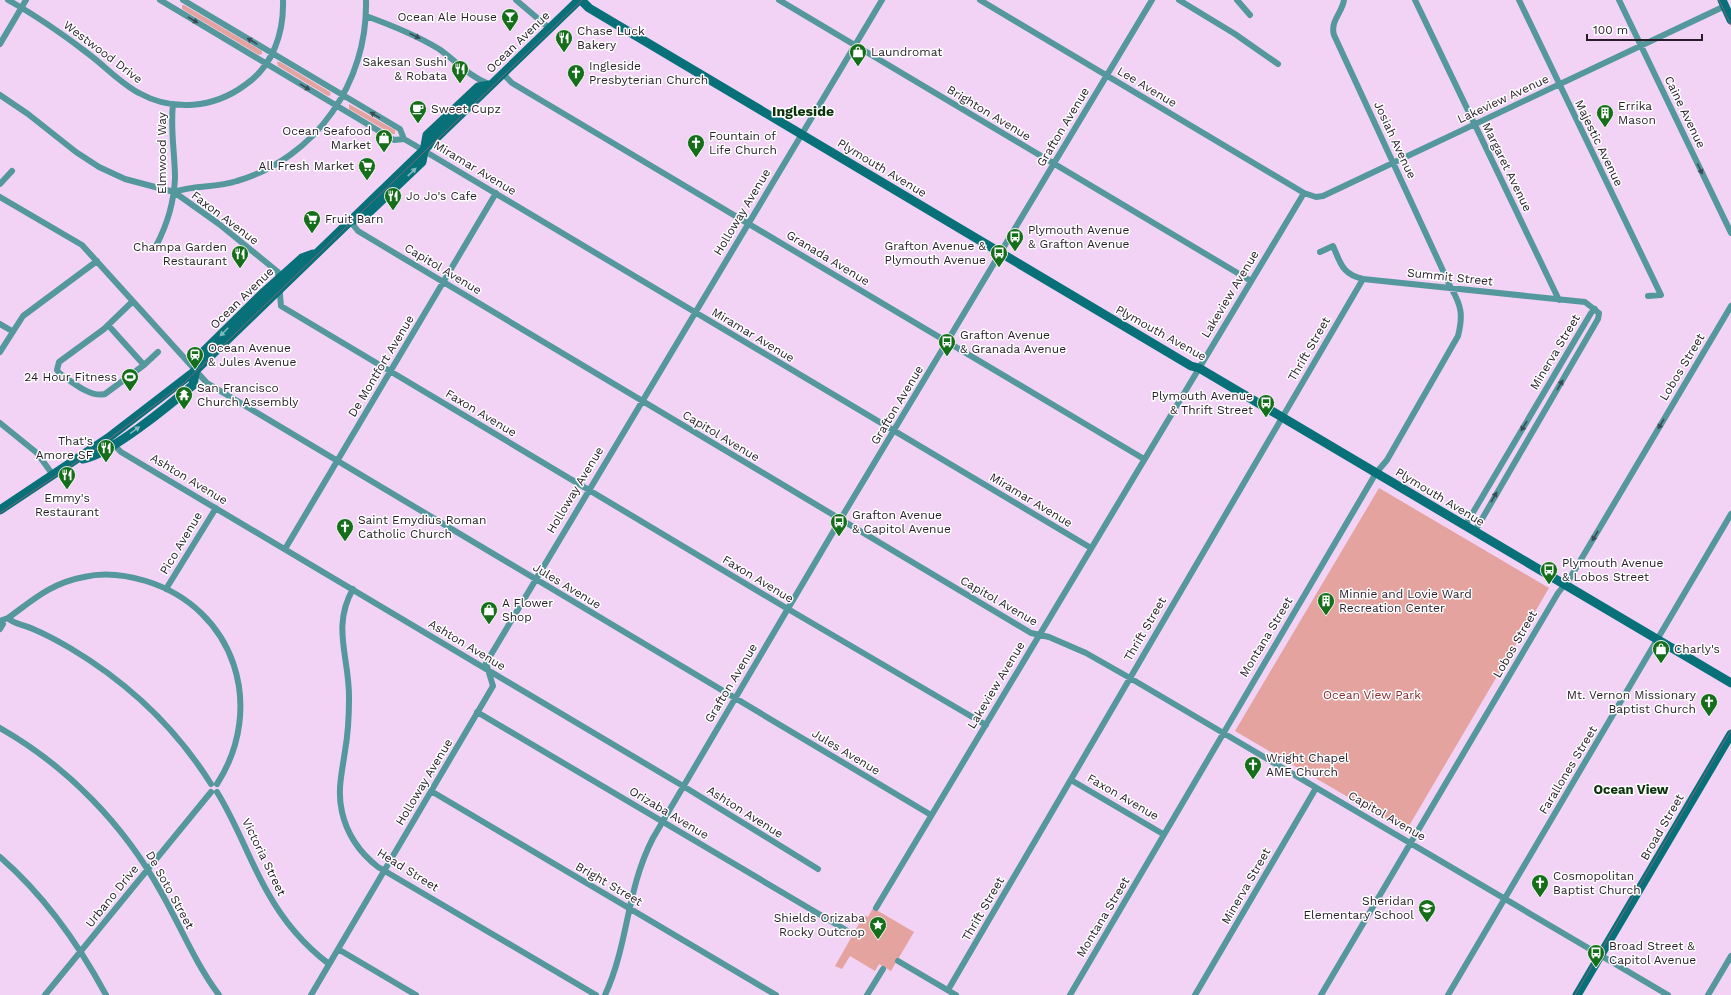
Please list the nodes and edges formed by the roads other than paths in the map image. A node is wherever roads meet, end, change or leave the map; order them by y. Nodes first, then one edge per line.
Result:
1 (8, 0) edge
2 (26, 0) edge
3 (160, 0) edge
4 (183, 0) edge
5 (283, 0) edge
6 (366, 0) edge
7 (516, 0) edge
8 (580, 0) edge
9 (779, 0) edge
10 (882, 0) edge
11 (980, 0) edge
12 (1152, 0) edge
13 (1179, 0) edge
14 (1237, 0) edge
15 (1344, 0) edge
16 (1415, 0) edge
17 (1519, 0) edge
18 (1619, 0) edge
19 (1714, 0) edge
20 (1726, 6) edge
21 (22, 8) junction
22 (1250, 15) dead end
23 (366, 16) junction
24 (1731, 20) edge
25 (550, 28) junction
26 (0, 44) edge
27 (855, 45) junction
28 (1641, 46) junction
29 (269, 58) junction
30 (1278, 64) dead end
31 (502, 73) junction
32 (1107, 76) junction
33 (490, 85) junction
34 (1559, 85) junction
35 (0, 95) edge
36 (344, 96) junction
37 (173, 104) junction
38 (337, 106) junction
39 (1474, 124) junction
40 (802, 134) junction
41 (404, 139) junction
42 (423, 150) junction
43 (1393, 162) junction
44 (1054, 164) junction
45 (12, 171) dead end
46 (0, 184) edge
47 (174, 192) junction
48 (1304, 193) junction
49 (496, 194) junction
50 (0, 197) edge
51 (350, 221) junction
52 (749, 224) junction
53 (1731, 233) edge
54 (156, 246) dead end
55 (1320, 252) dead end
56 (317, 253) junction
57 (1001, 253) junction
58 (97, 261) junction
59 (279, 279) junction
60 (1363, 279) junction
61 (1251, 281) junction
62 (444, 282) junction
63 (1451, 288) junction
64 (280, 289) junction
65 (1648, 296) dead end
66 (1559, 300) junction
67 (132, 302) junction
68 (1731, 306) edge
69 (1595, 309) junction
70 (694, 313) junction
71 (0, 324) edge
72 (108, 325) junction
73 (12, 331) junction
74 (948, 342) junction
75 (0, 352) edge
76 (158, 352) dead end
77 (144, 365) junction
78 (1199, 368) junction
79 (196, 371) junction
80 (391, 371) junction
81 (641, 401) junction
82 (1282, 417) junction
83 (0, 423) edge
84 (894, 431) junction
85 (111, 441) junction
86 (1144, 459) junction
87 (338, 461) junction
88 (1376, 473) junction
89 (53, 476) junction
90 (588, 490) junction
91 (216, 508) junction
92 (0, 510) edge
93 (1731, 514) edge
94 (840, 520) junction
95 (1465, 526) junction
96 (1475, 531) junction
97 (1091, 548) junction
98 (285, 549) junction
99 (535, 579) junction
100 (1565, 585) junction
101 (166, 589) junction
102 (353, 589) junction
103 (788, 610) junction
104 (3, 621) edge
105 (1039, 636) junction
106 (1658, 639) junction
107 (487, 670) junction
108 (1130, 678) junction
109 (1731, 683) edge
110 (734, 698) junction
111 (477, 712) junction
112 (986, 725) junction
113 (0, 728) edge
114 (1223, 732) junction
115 (1731, 734) edge
116 (1071, 780) junction
117 (214, 784) junction
118 (683, 786) junction
119 (1316, 788) junction
120 (431, 791) junction
121 (214, 792) junction
122 (932, 816) junction
123 (662, 822) junction
124 (1163, 834) junction
125 (1411, 843) junction
126 (0, 857) edge
127 (818, 869) dead end
128 (148, 870) junction
129 (384, 870) junction
130 (1505, 898) junction
131 (629, 908) junction
132 (876, 908) dead end
133 (851, 933) dead end
134 (338, 949) junction
135 (81, 951) junction
136 (1600, 956) junction
137 (1731, 956) edge
138 (898, 961) dead end
139 (329, 964) junction
140 (883, 969) dead end
141 (948, 990) junction
142 (45, 995) edge
143 (106, 995) edge
144 (219, 995) edge
145 (310, 995) edge
146 (416, 995) edge
147 (596, 995) edge
148 (605, 995) edge
149 (776, 995) edge
150 (868, 995) edge
151 (956, 995) edge
152 (1070, 995) edge
153 (1194, 995) edge
154 (1321, 995) edge
155 (1448, 995) edge
156 (1577, 995) edge
157 (1668, 995) edge
158 (1708, 995) edge

1 - 21 street, Westwood Drive
2 - 21 street
3 -> 29 street, Miramar Avenue
29 -> 4 street, Miramar Avenue
5 - 29 street
6 - 23 street
7 - 25 street
8 - 25 street, Ocean Avenue
8 - 40 street, Plymouth Avenue
9 - 27 street, Brighton Avenue
10 - 27 street, Holloway Avenue
11 - 32 street, Lee Avenue
12 - 32 street, Grafton Avenue
13 - 30 street
14 - 22 street
15 - 43 street, Josiah Avenue
16 - 39 street, Margaret Avenue
17 - 34 street, Majestic Avenue
18 - 28 street, Caine Avenue
19 - 20 street
20 - 24 street
20 - 28 street, Lakeview Avenue
21 - 26 street
21 - 37 street, Westwood Drive
23 -> 33 street
23 - 36 street
25 - 31 street, Ocean Avenue
27 - 40 street, Holloway Avenue
27 - 44 street, Brighton Avenue
28 - 34 street, Lakeview Avenue
28 -> 53 street, Caine Avenue
29 - 36 street, Miramar Avenue
29 - 37 street, Westwood Drive
29 -> 38 street, Miramar Avenue
31 - 33 street, Ocean Avenue
31 - 52 street, Granada Avenue
32 - 44 street, Grafton Avenue
32 - 48 street, Lee Avenue
33 - 42 street, Ocean Avenue
34 - 39 street, Lakeview Avenue
34 - 65 street, Majestic Avenue
35 - 47 street, Faxon Avenue
36 - 38 street
41 -> 36 street, Miramar Avenue
37 - 47 street, Elmwood Way
38 - 41 street, Miramar Avenue
38 - 47 street
39 - 43 street, Lakeview Avenue
39 - 66 street, Margaret Avenue
40 - 52 street, Holloway Avenue
40 - 57 street, Plymouth Avenue
41 - 42 street, Miramar Avenue
42 - 49 street, Miramar Avenue
42 - 51 street, Ocean Avenue
43 - 48 street, Lakeview Avenue
43 - 63 street, Josiah Avenue
44 - 57 street, Grafton Avenue
44 - 61 street, Brighton Avenue
45 - 46 street
47 - 54 street, Elmwood Way
47 - 59 street, Faxon Avenue
48 - 61 street, Lakeview Avenue
49 - 62 street, De Montfort Avenue
49 - 70 street, Miramar Avenue
50 - 58 street, Jules Avenue
51 - 56 street, Ocean Avenue
51 - 62 street, Capitol Avenue
52 - 70 street, Holloway Avenue
52 - 74 street, Granada Avenue
55 - 60 street, Summit Street
56 - 59 street, Ocean Avenue
56 - 64 street, Ocean Avenue
57 - 74 street, Grafton Avenue
57 - 78 street, Plymouth Avenue
58 - 67 street, Jules Avenue
58 - 73 street
59 - 64 street, Faxon Avenue
59 -> 79 street, Ocean Avenue
60 - 63 street, Summit Street
60 - 82 street, Thrift Street
61 - 78 street, Lakeview Avenue
62 - 80 street, De Montfort Avenue
62 - 81 street, Capitol Avenue
63 - 66 street, Summit Street
63 - 88 street, Montana Street
64 - 79 street, Ocean Avenue
64 - 80 street, Faxon Avenue
66 - 69 street, Summit Street
67 - 72 street
67 - 79 street, Jules Avenue
68 -> 100 street, Lobos Street
69 -> 95 street, Minerva Street
96 -> 69 street, Minerva Street
70 - 81 street, Holloway Avenue
70 - 84 street, Miramar Avenue
71 - 73 street
72 - 77 street
72 - 77 street
73 - 75 street
74 - 84 street, Grafton Avenue
74 - 86 street, Granada Avenue
76 - 77 street
78 - 82 street, Plymouth Avenue
78 - 86 street, Lakeview Avenue
79 - 85 street, Ocean Avenue
79 - 87 street, Jules Avenue
80 - 87 street, De Montfort Avenue
80 - 90 street, Faxon Avenue
81 - 90 street, Holloway Avenue
81 - 94 street, Capitol Avenue
82 - 88 street, Plymouth Avenue
82 - 108 street, Thrift Street
83 - 89 street
84 - 94 street, Grafton Avenue
84 - 97 street, Miramar Avenue
85 - 89 street, Ocean Avenue
85 - 91 street, Ashton Avenue
86 - 97 street, Lakeview Avenue
87 - 98 street, De Montfort Avenue
87 - 99 street, Jules Avenue
88 - 95 street, Plymouth Avenue
88 - 114 street, Montana Street
89 - 92 street, Ocean Avenue
90 - 99 street, Holloway Avenue
90 - 103 street, Faxon Avenue
91 - 98 street, Ashton Avenue
91 - 101 street, Pico Avenue
93 - 106 street, Farallones Street
94 - 103 street, Grafton Avenue
94 - 105 street, Capitol Avenue
95 - 96 street, Plymouth Avenue
96 - 100 street, Plymouth Avenue
97 - 105 street, Lakeview Avenue
98 - 102 street, Ashton Avenue
99 - 107 street, Holloway Avenue
99 - 110 street, Jules Avenue
100 - 106 street, Plymouth Avenue
100 - 125 street, Lobos Street
101 - 104 street
101 - 117 street
102 - 107 street, Ashton Avenue
102 - 129 street, Head Street
103 - 110 street, Grafton Avenue
103 - 112 street, Faxon Avenue
104 - 117 street
105 - 108 street, Capitol Avenue
105 - 112 street, Lakeview Avenue
106 - 109 street, Plymouth Avenue
106 - 130 street, Farallones Street
107 - 111 street, Holloway Avenue
107 - 118 street, Ashton Avenue
108 - 114 street, Capitol Avenue
108 - 116 street, Thrift Street
110 - 118 street, Grafton Avenue
110 - 122 street, Jules Avenue
111 - 120 street, Holloway Avenue
111 - 123 street, Orizaba Avenue
112 - 122 street, Lakeview Avenue
113 - 128 street, De Soto Street
114 - 119 street, Capitol Avenue
114 - 124 street, Montana Street
115 - 136 street, Broad Street
116 - 124 street, Faxon Avenue
116 - 141 street, Thrift Street
117 - 121 street
118 - 123 street, Grafton Avenue
118 - 127 street, Ashton Avenue
119 - 125 street, Capitol Avenue
119 - 153 street, Minerva Street
120 - 129 street, Holloway Avenue
120 - 131 street, Bright Street
121 - 128 street, Urbano Drive
121 - 139 street, Victoria Street
122 - 132 street, Lakeview Avenue
123 - 131 street, Grafton Avenue
123 - 133 street, Orizaba Avenue
124 - 152 street, Montana Street
125 - 130 street, Capitol Avenue
125 - 154 street, Lobos Street
126 - 135 street
128 - 135 street, Urbano Drive
128 - 144 street, De Soto Street
129 - 134 street, Holloway Avenue
129 - 147 street, Head Street
130 - 136 street, Capitol Avenue
130 - 155 street, Farallones Street
131 - 148 street, Grafton Avenue
131 - 149 street, Bright Street
134 - 139 street, Holloway Avenue
134 - 146 street
135 - 142 street, Urbano Drive
135 - 143 street
136 - 156 street, Broad Street
136 - 157 street, Capitol Avenue
137 - 158 street
138 - 141 street
139 - 145 street, Holloway Avenue
140 - 150 street
141 - 151 street

